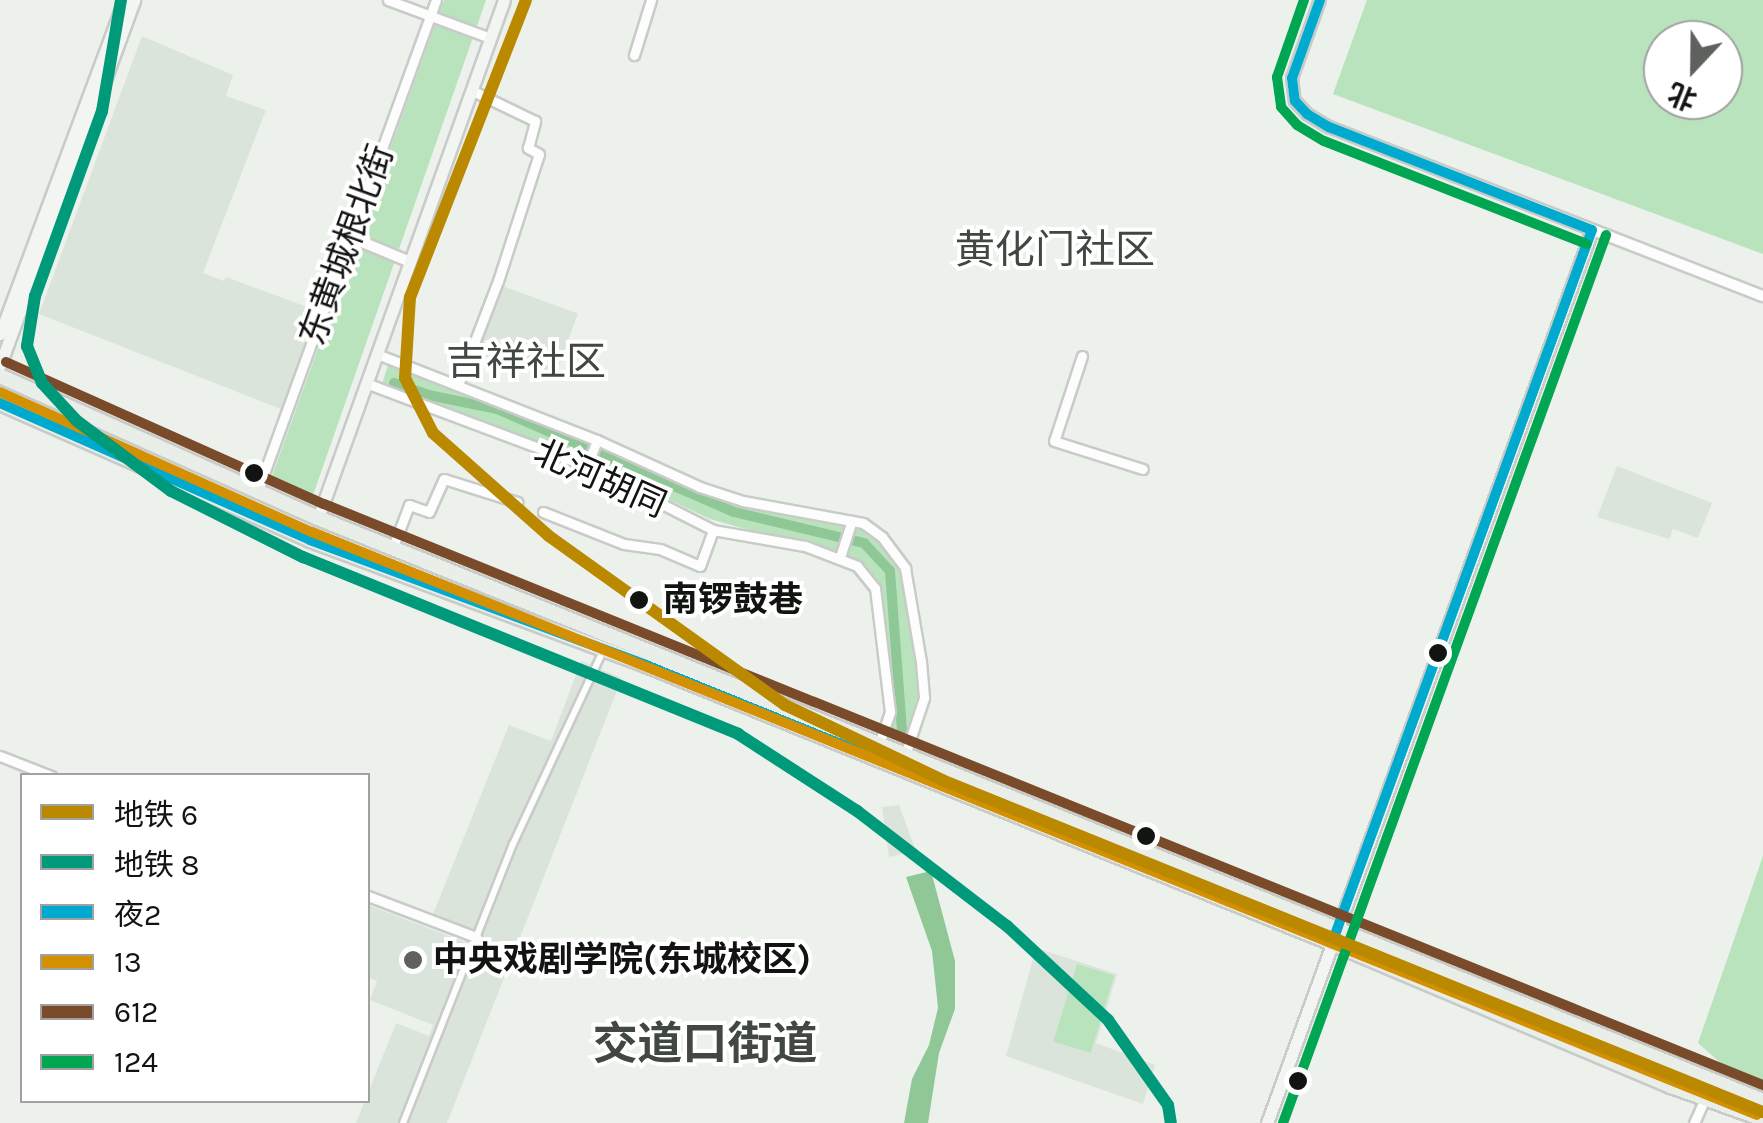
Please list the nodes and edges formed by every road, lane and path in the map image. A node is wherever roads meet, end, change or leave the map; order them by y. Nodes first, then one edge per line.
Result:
1 (124, 0) edge
2 (134, 0) edge
3 (388, 0) edge
4 (436, 0) edge
5 (504, 0) edge
6 (651, 0) edge
7 (1320, 0) edge
8 (430, 16) junction
9 (490, 38) junction
10 (634, 55) dead end
11 (472, 90) junction
12 (1592, 230) junction
13 (350, 237) junction
14 (410, 262) junction
15 (1763, 296) edge
16 (0, 334) edge
17 (376, 354) junction
18 (1082, 356) dead end
19 (0, 365) edge
20 (0, 376) edge
21 (366, 383) junction
22 (458, 386) junction
23 (0, 403) edge
24 (598, 440) junction
25 (587, 466) junction
26 (1143, 469) dead end
27 (258, 490) junction
28 (517, 502) dead end
29 (542, 512) dead end
30 (318, 518) junction
31 (852, 521) junction
32 (714, 530) junction
33 (310, 540) junction
34 (392, 547) junction
35 (840, 557) junction
36 (604, 650) junction
37 (879, 744) junction
38 (0, 756) edge
39 (905, 756) junction
40 (43, 773) edge
41 (370, 897) edge
42 (1336, 936) junction
43 (476, 937) junction
44 (1705, 1098) junction
45 (1763, 1101) edge
46 (1763, 1118) edge
47 (403, 1123) edge
48 (1267, 1123) edge
49 (1694, 1123) edge

1 - 16 main road
2 - 19 main road
3 - 8 street
4 - 8 street, 东黄城根北街
5 - 9 main road
6 - 10 street
7 - 12 street
8 - 9 street
8 - 13 street, 东黄城根北街
9 - 11 main road
11 - 14 main road
11 - 22 street
12 - 15 street
12 - 42 main road
13 - 14 street
13 - 27 street, 东黄城根北街
14 - 17 main road
17 - 21 main road
17 - 22 street
18 - 26 street
20 - 27 main road
21 - 25 street, 北河胡同
21 - 30 main road
22 - 24 street
23 - 33 main road
24 - 25 street
24 - 31 street
25 - 32 street, 北河胡同
27 - 30 main road
28 - 34 street
29 - 32 street
30 - 33 street
30 - 34 main road
31 - 35 street
31 - 39 street
32 - 35 street, 北河胡同
33 - 36 main road
34 - 37 main road
35 - 37 street
36 - 42 main road
36 - 43 street
37 - 39 main road
38 - 40 street
39 - 42 main road
41 - 43 street
42 - 44 main road
42 - 45 main road
42 - 48 main road
43 - 47 street
44 - 46 main road
44 - 49 street

